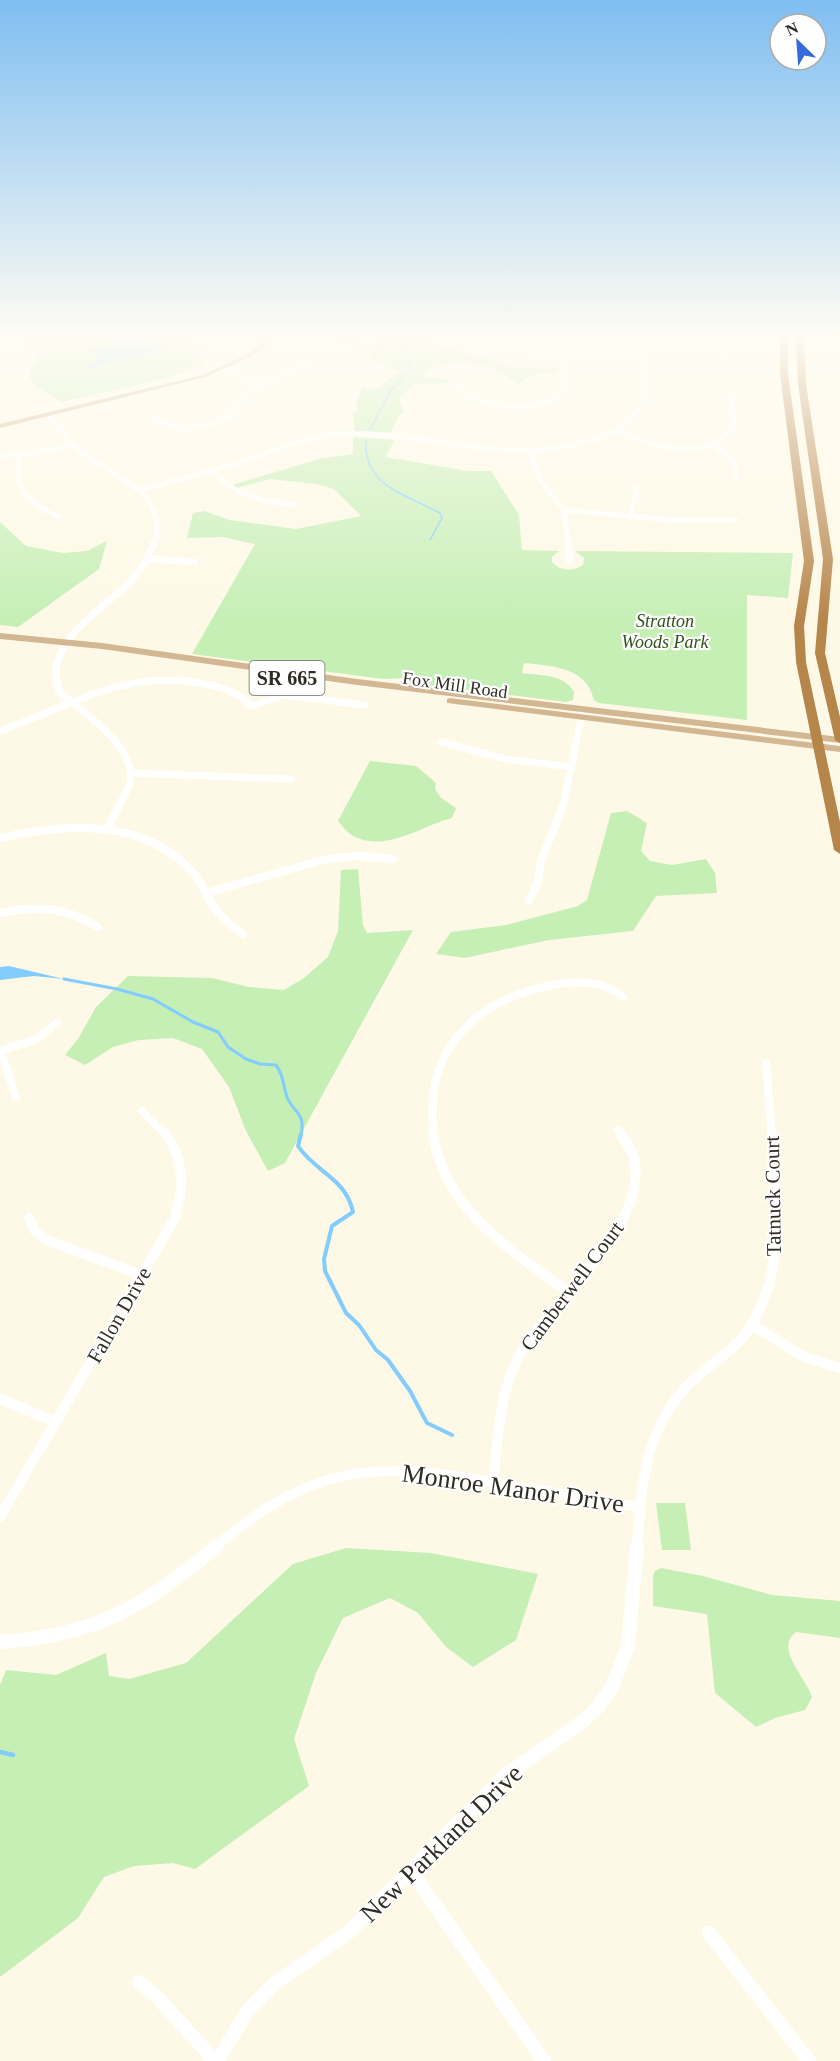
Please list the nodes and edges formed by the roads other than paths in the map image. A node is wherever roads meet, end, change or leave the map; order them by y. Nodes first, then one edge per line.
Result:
1 (61, 430) edge
2 (732, 430) edge
3 (792, 430) edge
4 (809, 430) edge
5 (615, 431) joint
6 (712, 444) junction
7 (73, 445) junction
8 (530, 452) junction
9 (20, 454) junction
10 (0, 455) edge
11 (211, 470) junction
12 (736, 476) dead end
13 (638, 488) dead end
14 (140, 490) junction
15 (295, 505) dead end
16 (564, 510) junction
17 (630, 516) junction
18 (58, 517) dead end
19 (736, 520) dead end
20 (148, 559) junction
21 (570, 561) dead end
22 (194, 562) dead end
23 (0, 636) edge
24 (67, 644) junction
25 (68, 702) junction
26 (364, 705) dead end
27 (583, 713) junction
28 (0, 731) edge
29 (840, 740) edge
30 (817, 741) junction
31 (441, 742) dead end
32 (840, 749) edge
33 (572, 767) junction
34 (131, 773) junction
35 (291, 779) dead end
36 (107, 830) junction
37 (0, 838) edge
38 (840, 850) edge
39 (393, 859) dead end
40 (206, 893) junction
41 (529, 901) dead end
42 (0, 913) edge
43 (98, 927) dead end
44 (243, 934) dead end
45 (623, 997) dead end
46 (57, 1023) dead end
47 (1, 1051) edge
48 (766, 1063) dead end
49 (16, 1097) dead end
50 (142, 1111) dead end
51 (618, 1130) dead end
52 (29, 1218) dead end
53 (142, 1275) junction
54 (568, 1292) junction
55 (751, 1324) junction
56 (840, 1368) edge
57 (0, 1399) edge
58 (56, 1422) junction
59 (493, 1483) junction
60 (640, 1507) junction
61 (0, 1517) edge
62 (0, 1642) edge
63 (411, 1871) junction
64 (709, 1933) dead end
65 (139, 1982) dead end
66 (216, 2061) edge
67 (544, 2061) edge
68 (809, 2061) edge

1 - 7 street
2 - 6 street
3 - 30 highway
4 - 29 highway
5 - 6 street
5 - 8 street
6 - 12 street
7 - 9 street
7 - 14 street
8 - 11 street
8 - 16 street
9 - 10 street
9 - 18 street
11 - 14 street
11 - 15 street
13 - 17 street
14 - 20 street
16 - 17 street
16 - 21 street
17 - 19 street
20 - 22 street
20 - 24 street
23 - 24 main road, Fox Mill Road / SR 665
24 - 25 street
24 - 27 main road, Fox Mill Road / SR 665
25 - 26 street
25 - 28 street
25 - 34 street
27 - 30 main road, Fox Mill Road / SR 665
27 - 33 street
29 - 30 main road, Fox Mill Road / SR 665
30 - 32 main road, Fox Mill Road / SR 665
30 - 38 highway
31 - 33 street
33 - 41 street
34 - 35 street
34 - 36 street
36 - 37 street
36 - 40 street
39 - 40 street
40 - 44 street
42 - 43 street
45 - 54 street
46 - 47 street
47 - 49 street
48 - 55 street, Tatnuck Court
50 - 53 street, Fallon Drive
51 - 54 street, Camberwell Court
52 - 53 street
53 - 58 street, Fallon Drive
54 - 59 street, Camberwell Court
55 - 56 street
55 - 60 street, New Parkland Drive
57 - 58 street
58 - 61 street, Fallon Drive
59 - 60 street, Monroe Manor Drive
59 - 62 street, Monroe Manor Drive
60 - 63 street, New Parkland Drive
63 - 66 street, New Parkland Drive
63 - 67 street
64 - 68 street
65 - 66 street

